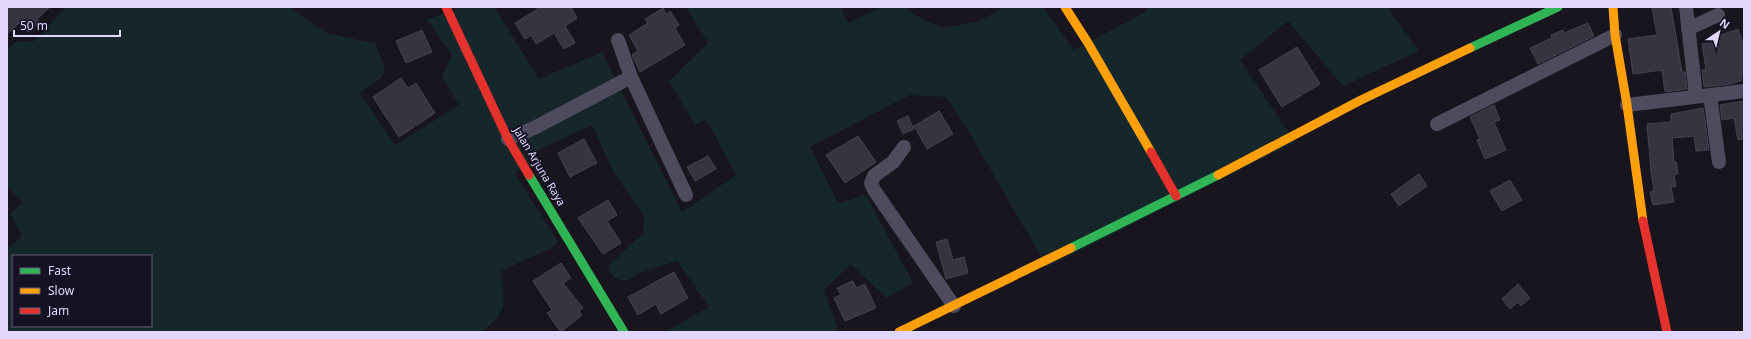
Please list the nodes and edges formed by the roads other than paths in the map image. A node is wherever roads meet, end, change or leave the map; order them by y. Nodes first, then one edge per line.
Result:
1 (446, 7) edge
2 (1064, 7) edge
3 (1558, 7) edge
4 (1613, 7) edge
5 (1686, 7) edge
6 (1718, 15) dead end
7 (1688, 29) junction
8 (1615, 35) junction
9 (618, 40) dead end
10 (631, 77) junction
11 (1744, 91) edge
12 (1703, 95) junction
13 (1627, 105) junction
14 (1437, 124) dead end
15 (508, 138) junction
16 (904, 147) dead end
17 (1719, 162) dead end
18 (686, 195) dead end
19 (1176, 196) junction
20 (954, 306) junction
21 (624, 332) edge
22 (899, 332) edge
23 (1666, 332) edge

1 - 15 street, Jalan Arjuna Raya
2 - 19 street
3 - 19 street
4 - 8 street
5 - 7 street
6 - 7 street
7 - 12 street
8 - 13 street
8 - 14 street
9 - 10 street
10 - 15 street
10 - 18 street
11 - 12 street
12 - 13 street
12 - 17 street
13 - 23 street
15 - 21 street, Jalan Arjuna Raya
16 - 20 street
19 - 20 street
20 - 22 street

